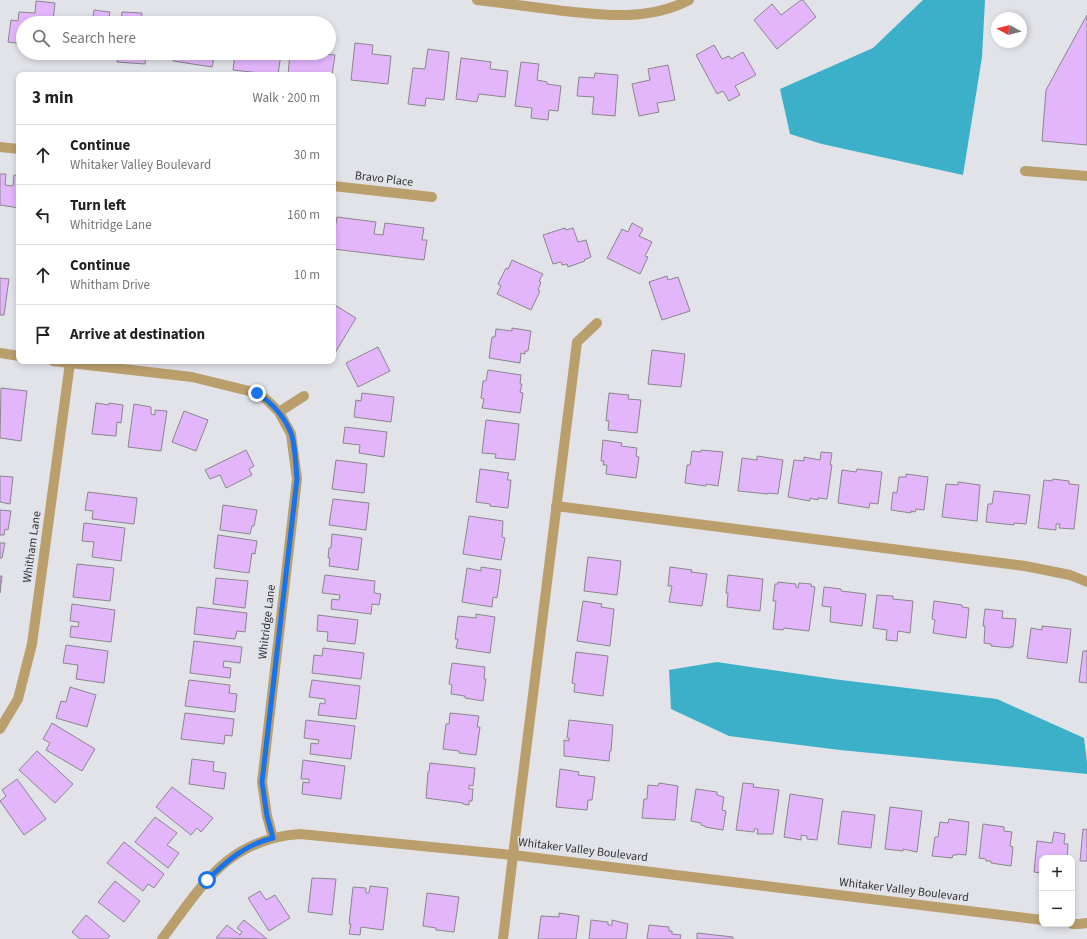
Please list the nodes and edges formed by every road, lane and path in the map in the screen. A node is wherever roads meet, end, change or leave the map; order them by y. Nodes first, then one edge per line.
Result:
1 (477, 0) edge
2 (688, 0) edge
3 (0, 147) edge
4 (16, 149) edge
5 (1025, 171) dead end
6 (1087, 176) edge
7 (336, 186) edge
8 (432, 197) dead end
9 (597, 323) dead end
10 (0, 354) edge
11 (16, 356) edge
12 (70, 364) edge
13 (79, 364) edge
14 (304, 396) dead end
15 (279, 412) junction
16 (556, 506) junction
17 (1087, 582) edge
18 (0, 729) edge
19 (273, 838) junction
20 (513, 855) junction
21 (1039, 920) edge
22 (1087, 922) edge
23 (1075, 924) edge
24 (162, 939) edge
25 (503, 939) edge

1 - 2 street
3 - 4 street
5 - 6 street
7 - 8 street, Bravo Place
9 - 16 street
10 - 11 street
12 - 18 street, Whitham Lane
13 - 15 street, Whitridge Lane
14 - 15 street
15 - 19 street, Whitridge Lane
16 - 17 street
16 - 20 street
19 - 20 street, Whitaker Valley Boulevard
19 - 24 street, Whitaker Valley Boulevard
20 - 21 street, Whitaker Valley Boulevard
20 - 25 street
22 - 23 street

